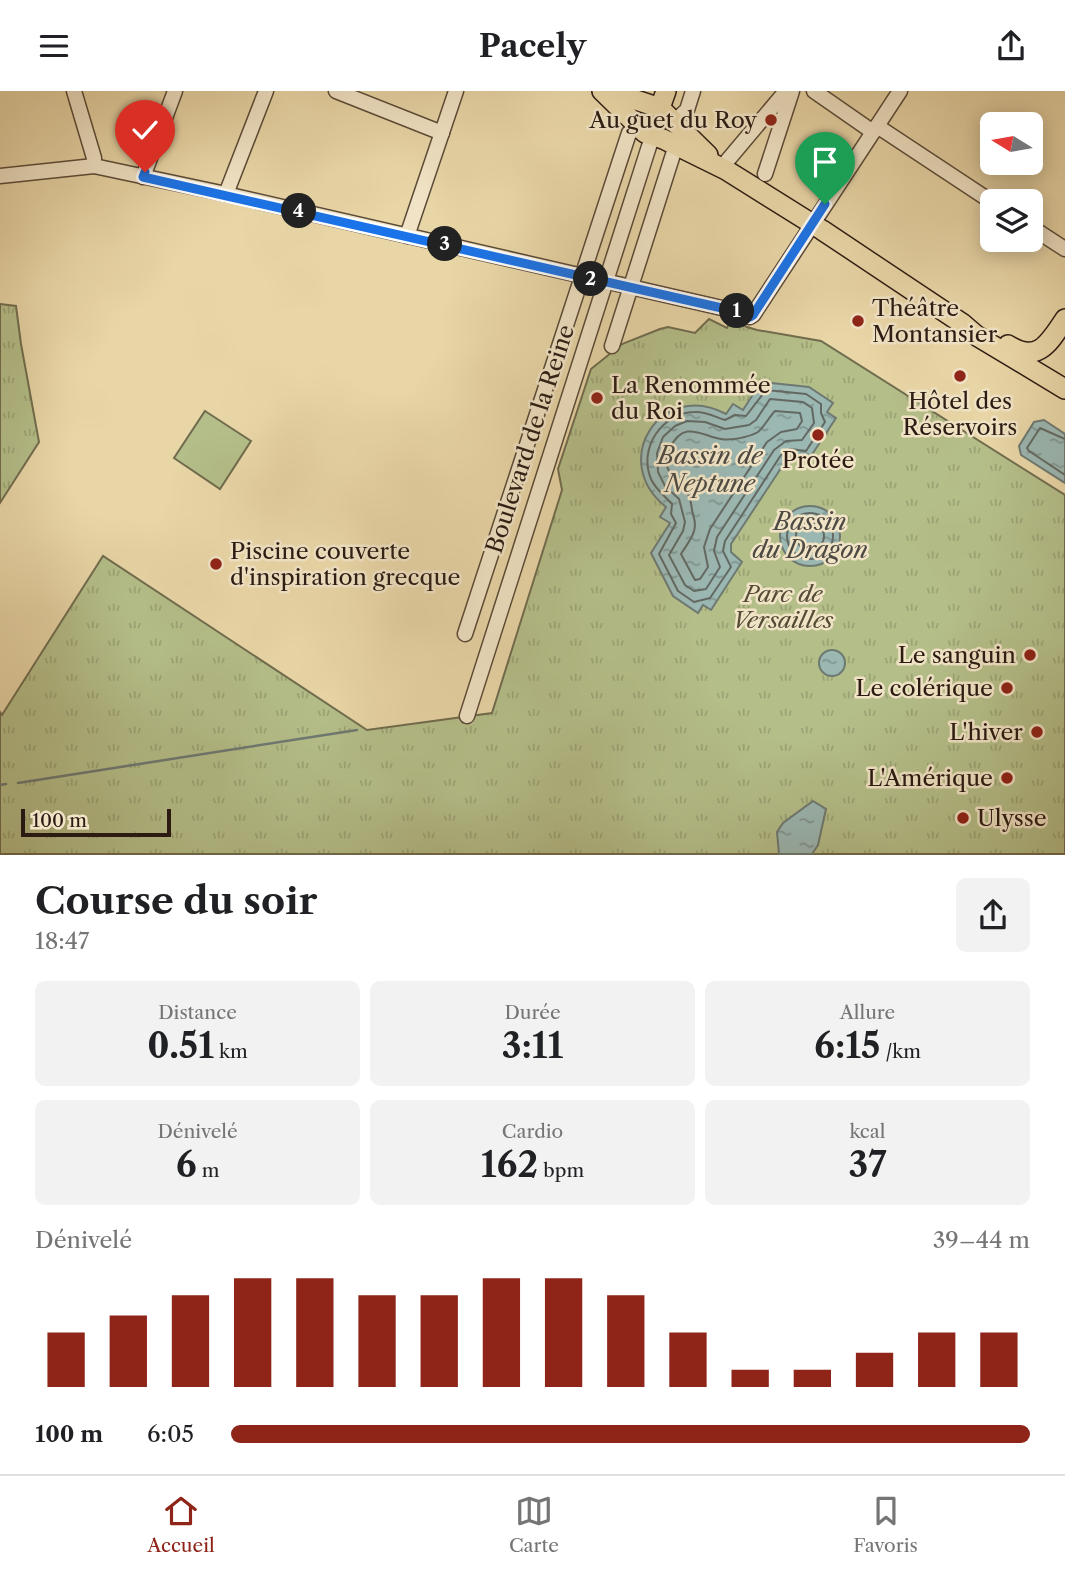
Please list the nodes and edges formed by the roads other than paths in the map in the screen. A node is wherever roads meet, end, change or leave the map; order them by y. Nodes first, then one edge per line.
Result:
1 (74, 91) edge
2 (175, 91) edge
3 (266, 91) edge
4 (336, 91) edge
5 (456, 91) edge
6 (602, 91) edge
7 (609, 91) edge
8 (693, 91) edge
9 (786, 91) edge
10 (792, 91) edge
11 (814, 91) edge
12 (900, 91) edge
13 (659, 122) edge
14 (875, 129) junction
15 (442, 133) junction
16 (94, 166) junction
17 (722, 167) junction
18 (765, 174) dead end
19 (0, 176) edge
20 (143, 177) junction
21 (226, 194) junction
22 (980, 195) edge
23 (812, 223) junction
24 (1043, 235) edge
25 (407, 236) junction
26 (1065, 249) edge
27 (583, 277) junction
28 (606, 282) junction
29 (630, 288) junction
30 (963, 324) junction
31 (1055, 333) edge
32 (612, 346) dead end
33 (1042, 374) junction
34 (1065, 389) edge
35 (465, 633) dead end
36 (467, 716) dead end

1 - 16 street
2 - 20 street
3 - 21 street
4 - 15 street
5 - 15 street
6 - 13 main road
7 - 13 main road
8 - 13 street, Boulevard de la Reine
9 - 17 street
10 - 18 street
11 - 14 street
12 - 14 street
13 - 17 main road
13 - 27 street
13 - 28 street, Boulevard de la Reine
13 - 29 street
14 - 22 street
14 - 23 street
15 - 25 street
16 - 19 street
16 - 20 street
17 - 23 main road
20 - 21 street
21 - 25 street
23 - 29 street
23 - 30 main road
24 - 26 street
25 - 27 street
27 - 28 street
27 - 35 street
28 - 29 street
28 - 36 street, Boulevard de la Reine
29 - 32 street
30 - 31 main road
30 - 33 main road
31 - 33 main road
33 - 34 main road

